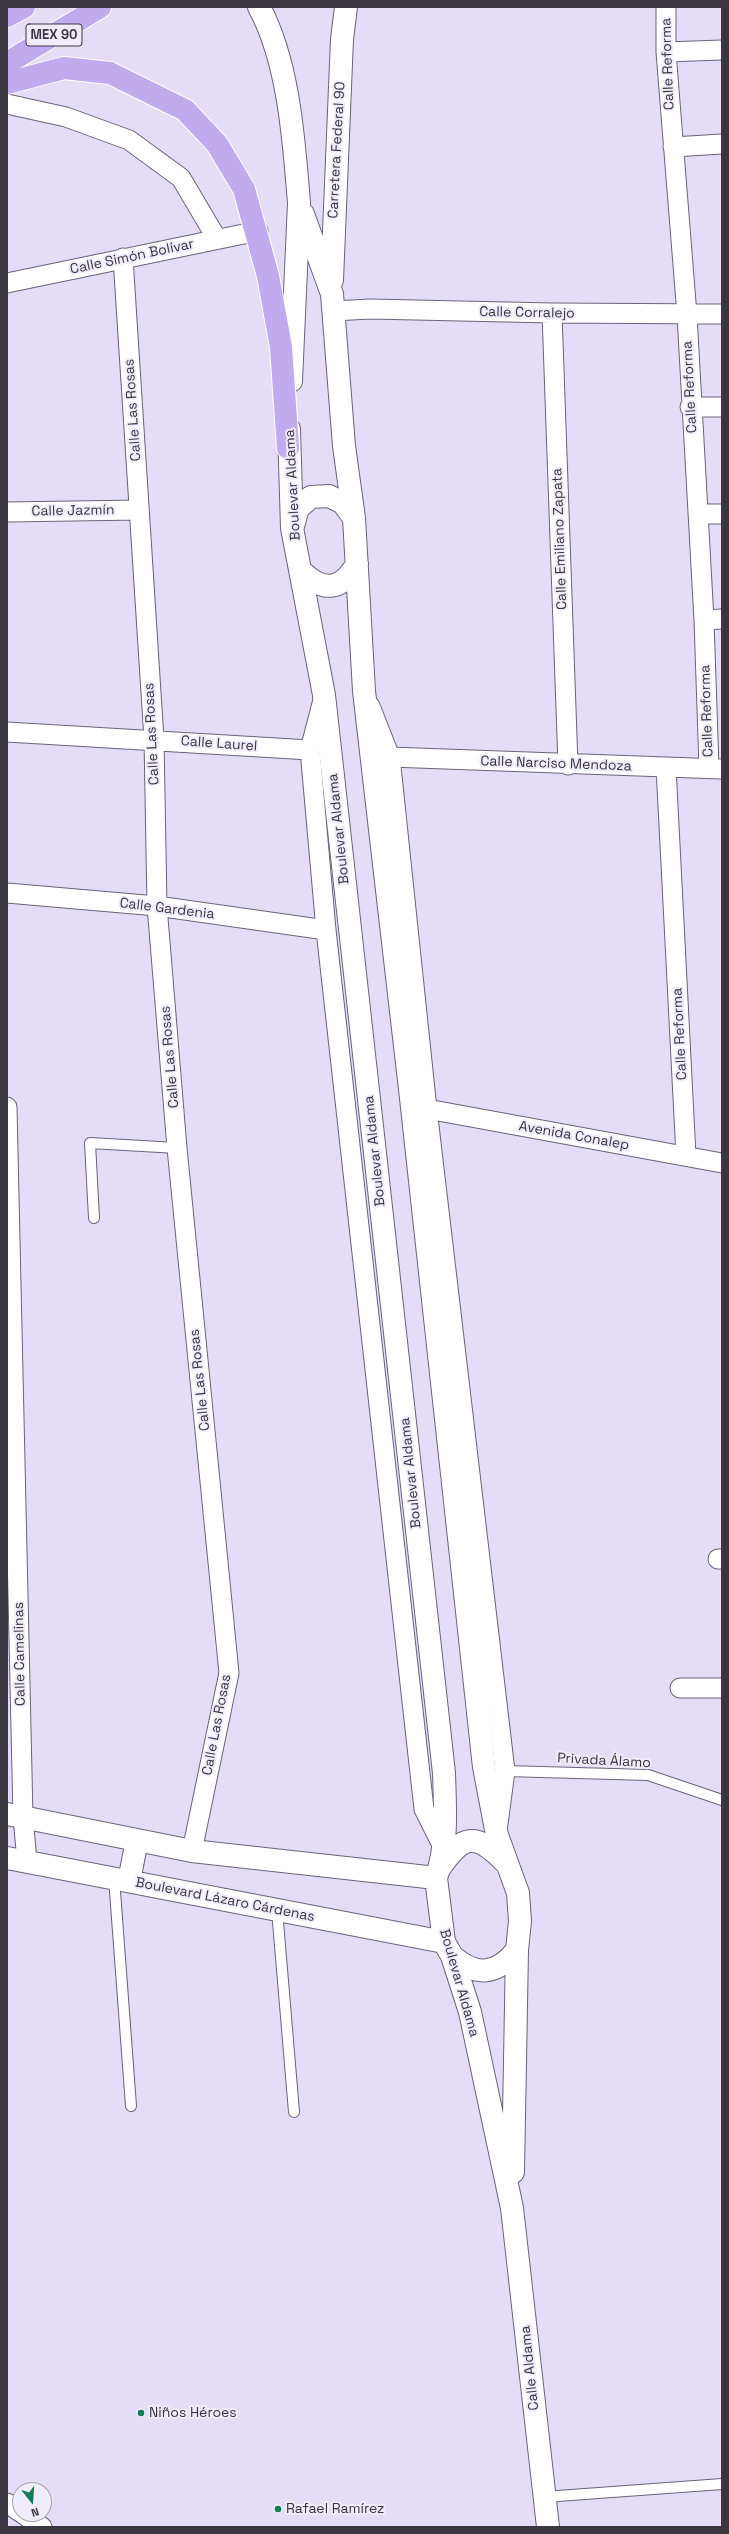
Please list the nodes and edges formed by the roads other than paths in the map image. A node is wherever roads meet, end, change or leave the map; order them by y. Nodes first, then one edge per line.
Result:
1 (24, 7) edge
2 (100, 7) edge
3 (259, 7) edge
4 (346, 7) edge
5 (666, 7) edge
6 (7, 16) edge
7 (722, 50) edge
8 (666, 52) junction
9 (7, 63) edge
10 (7, 83) edge
11 (7, 104) edge
12 (722, 144) edge
13 (673, 148) junction
14 (299, 203) junction
15 (258, 231) junction
16 (216, 239) junction
17 (123, 258) junction
18 (7, 283) edge
19 (332, 302) junction
20 (552, 313) junction
21 (722, 314) edge
22 (687, 315) junction
23 (690, 407) junction
24 (722, 407) edge
25 (288, 448) junction
26 (139, 510) junction
27 (7, 512) edge
28 (698, 514) junction
29 (722, 514) edge
30 (354, 518) junction
31 (292, 528) junction
32 (357, 564) junction
33 (302, 572) junction
34 (713, 620) edge
35 (364, 691) junction
36 (324, 695) junction
37 (7, 732) edge
38 (154, 739) junction
39 (310, 750) junction
40 (390, 757) junction
41 (568, 765) junction
42 (666, 767) junction
43 (715, 769) edge
44 (7, 893) edge
45 (157, 906) junction
46 (326, 930) junction
47 (7, 1107) edge
48 (427, 1109) junction
49 (177, 1148) junction
50 (686, 1156) junction
51 (722, 1163) edge
52 (94, 1218) dead end
53 (10, 1304) edge
54 (680, 1688) dead end
55 (722, 1688) edge
56 (504, 1771) junction
57 (722, 1800) edge
58 (15, 1816) edge
59 (497, 1835) junction
60 (137, 1840) junction
61 (442, 1845) junction
62 (192, 1851) junction
63 (17, 1859) edge
64 (505, 1862) junction
65 (438, 1874) junction
66 (122, 1879) junction
67 (277, 1910) junction
68 (448, 1949) junction
69 (517, 1950) junction
70 (131, 2106) dead end
71 (294, 2112) dead end
72 (512, 2208) junction
73 (722, 2484) edge
74 (544, 2497) junction
75 (548, 2527) edge

1 - 6 highway, MEX 90
2 - 9 highway, MEX 90
3 - 14 street
4 - 19 street, Carretera Federal 90
5 - 8 street, Calle Reforma
7 - 8 street
8 - 13 street, Calle Reforma
10 - 15 highway
11 - 16 street
12 - 13 street
13 - 22 street, Calle Reforma
14 - 19 street
14 - 25 street, Boulevar Aldama
15 - 16 street, Calle Simón Bolívar
15 - 25 highway
16 - 17 street, Calle Simón Bolívar
17 - 18 street, Calle Simón Bolívar
17 - 26 street, Calle Las Rosas
19 - 20 street, Calle Corralejo
19 - 30 street
20 - 22 street, Calle Corralejo
20 - 41 street, Calle Emiliano Zapata
21 - 22 street, Calle Corralejo
22 - 23 street, Calle Reforma
23 - 24 street
23 - 28 street, Calle Reforma
25 - 31 street, Boulevar Aldama
26 - 27 street, Calle Jazmín
26 - 38 street, Calle Las Rosas
28 - 29 street
28 - 34 street, Calle Reforma
30 - 31 street
30 - 32 street
31 - 33 street, Boulevar Aldama
32 - 33 street
32 - 35 street
33 - 36 street, Boulevar Aldama
34 - 43 street, Calle Reforma
35 - 40 street
35 - 59 street
36 - 39 street
36 - 61 street, Boulevar Aldama
37 - 38 street, Calle Laurel
38 - 39 street, Calle Laurel
38 - 45 street, Calle Las Rosas
39 - 46 street
40 - 41 street, Calle Narciso Mendoza
40 - 48 street
41 - 42 street, Calle Narciso Mendoza
42 - 43 street, Calle Narciso Mendoza
42 - 50 street, Calle Reforma
44 - 45 street, Calle Gardenia
45 - 46 street, Calle Gardenia
45 - 49 street, Calle Las Rosas
46 - 61 street
47 - 53 street, Calle Camelinas
48 - 50 street, Avenida Conalep
48 - 56 street
49 - 52 lane
49 - 62 street, Calle Las Rosas
50 - 51 street, Avenida Conalep
53 - 58 street, Calle Camelinas
54 - 55 street
56 - 57 lane, Privada Álamo
56 - 59 street
58 - 60 street
58 - 63 street, Calle Camelinas
59 - 64 street
60 - 62 street
60 - 66 street
61 - 65 street, Boulevar Aldama
62 - 65 street
63 - 66 street, Boulevard Lázaro Cárdenas
64 - 65 street
64 - 69 street
65 - 68 street, Boulevar Aldama
66 - 67 street, Boulevard Lázaro Cárdenas
66 - 70 lane
67 - 68 street, Boulevard Lázaro Cárdenas
67 - 71 lane
68 - 69 street
68 - 72 street, Boulevar Aldama
69 - 72 street
72 - 74 street, Calle Aldama
73 - 74 lane
74 - 75 street, Calle Aldama

